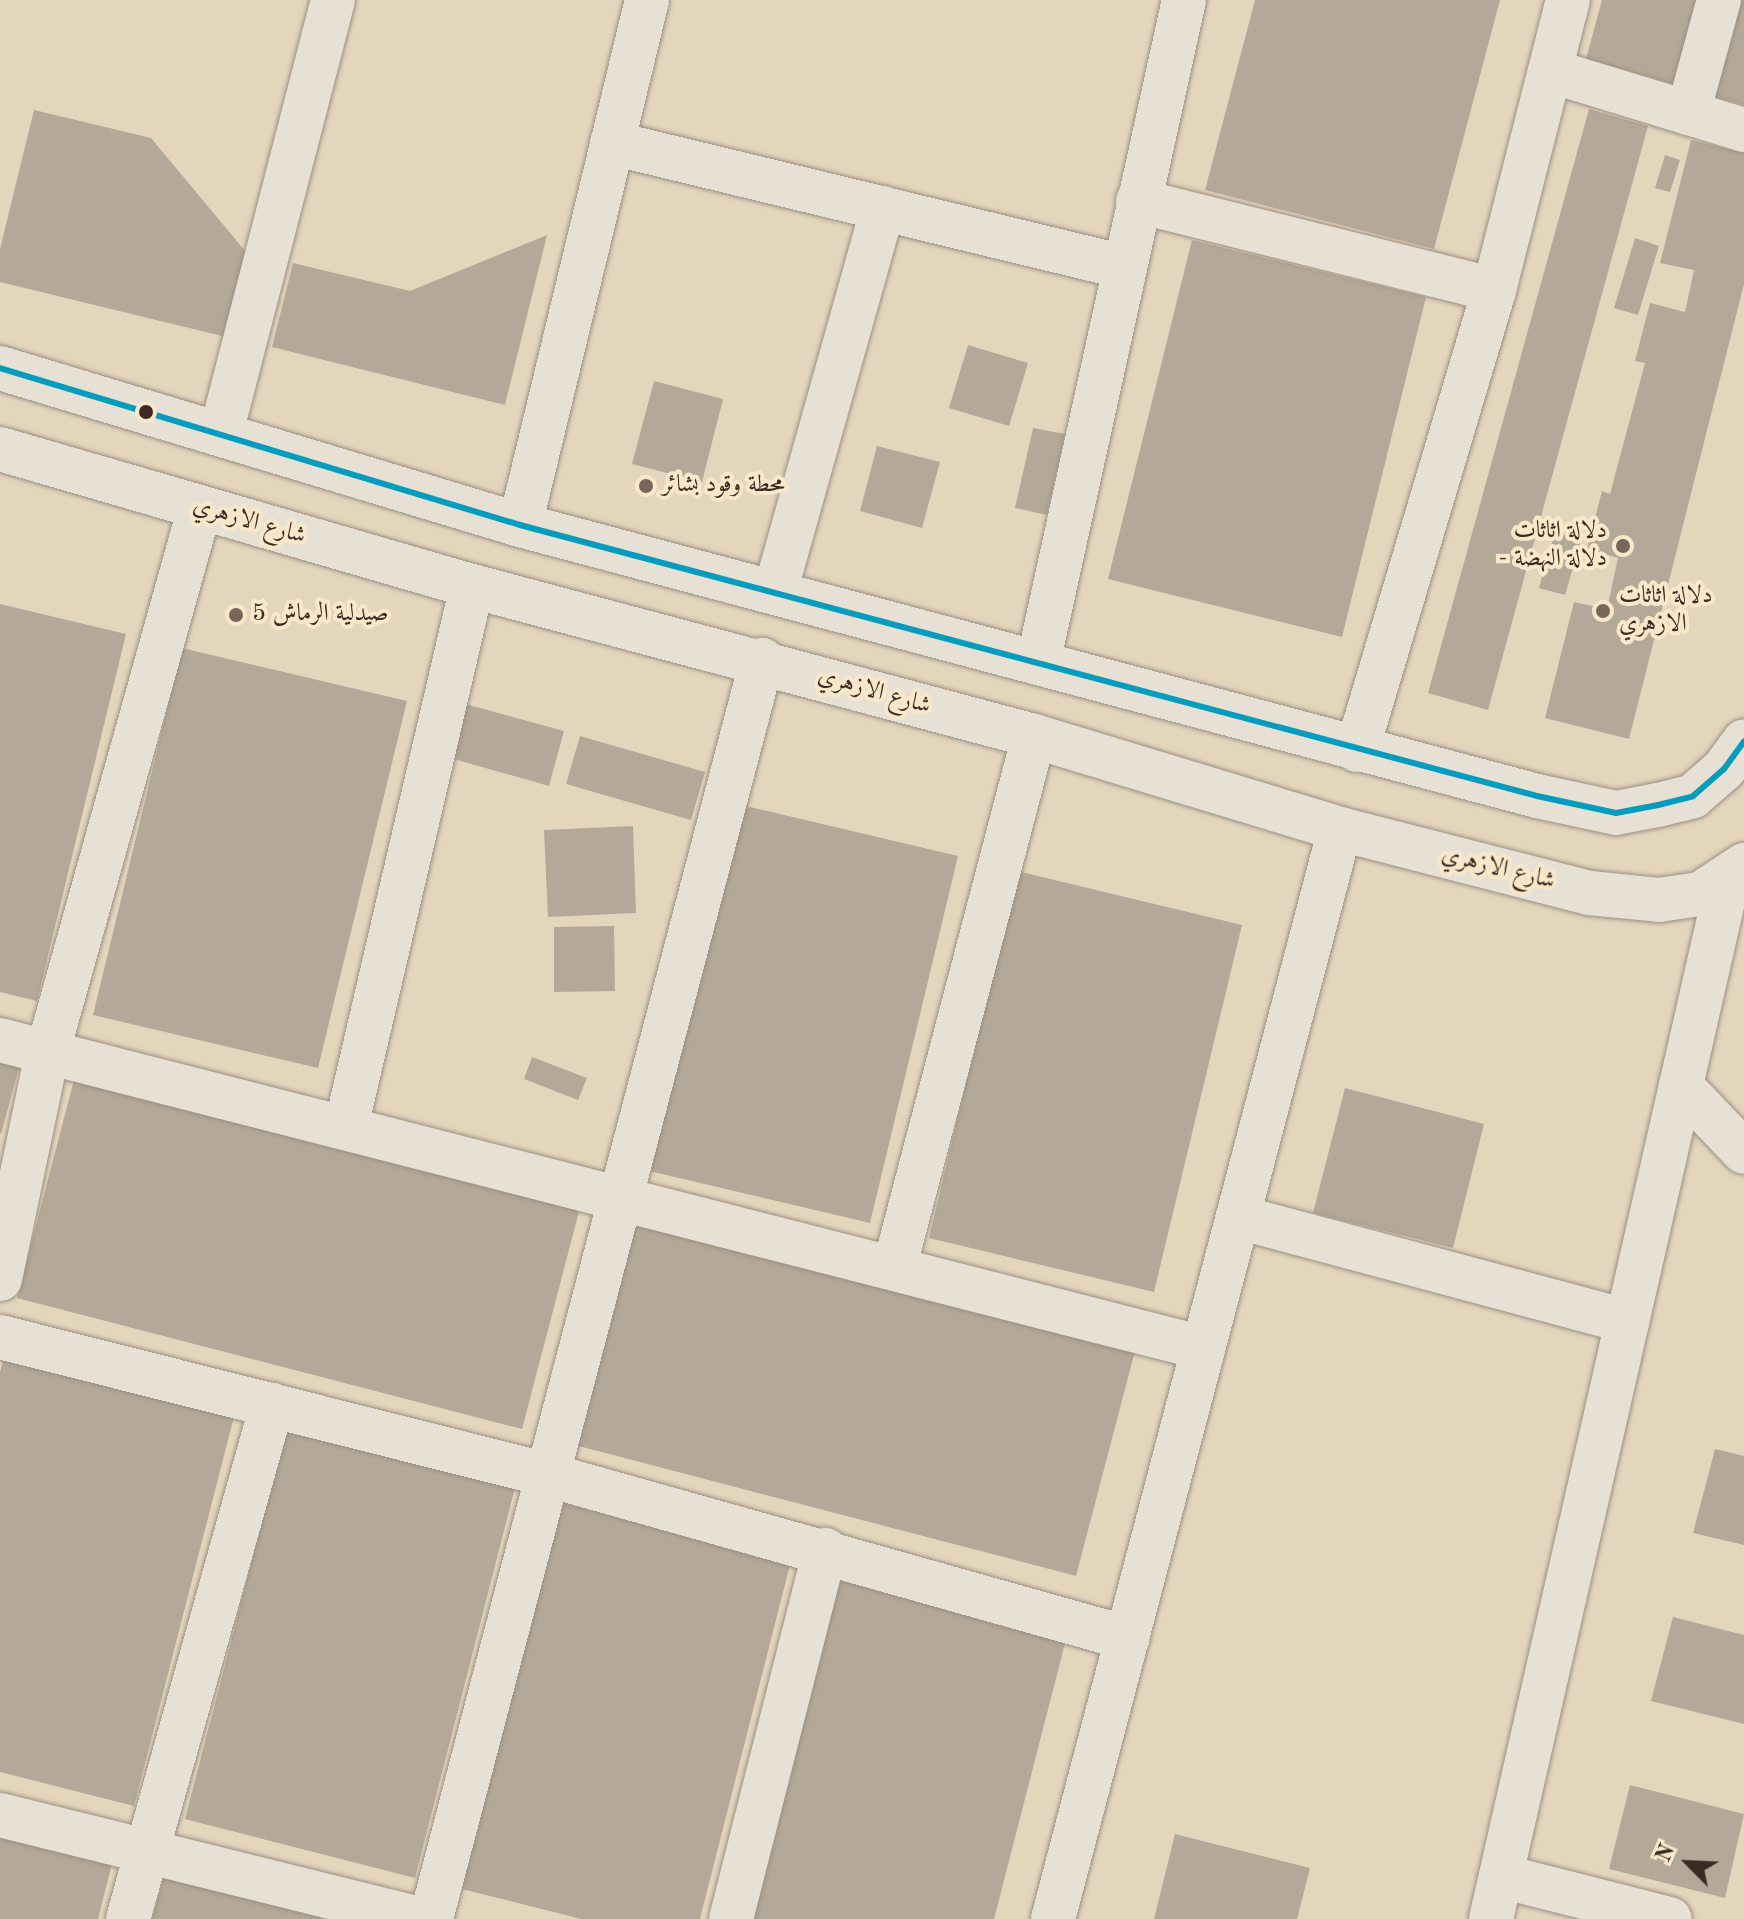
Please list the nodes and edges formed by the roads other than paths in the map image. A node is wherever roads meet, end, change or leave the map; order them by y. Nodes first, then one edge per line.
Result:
1 (333, 0) edge
2 (647, 0) edge
3 (1184, 0) edge
4 (1568, 0) edge
5 (1719, 0) edge
6 (1551, 71) junction
7 (1688, 113) junction
8 (1744, 130) edge
9 (612, 143) junction
10 (1138, 201) junction
11 (883, 208) junction
12 (1124, 267) junction
13 (1494, 290) junction
14 (0, 368) edge
15 (221, 433) junction
16 (0, 449) edge
17 (200, 507) junction
18 (520, 525) junction
19 (472, 586) junction
20 (775, 592) junction
21 (762, 660) junction
22 (1038, 663) junction
23 (1034, 736) junction
24 (1744, 741) edge
25 (1357, 750) junction
26 (1340, 829) junction
27 (1736, 872) edge
28 (0, 1040) edge
29 (47, 1054) junction
30 (1681, 1086) junction
31 (346, 1127) junction
32 (1744, 1152) edge
33 (619, 1202) junction
34 (1238, 1217) junction
35 (895, 1265) junction
36 (0, 1279) edge
37 (1627, 1321) junction
38 (0, 1337) edge
39 (1203, 1348) junction
40 (272, 1405) junction
41 (548, 1475) junction
42 (825, 1550) junction
43 (1127, 1638) junction
44 (0, 1815) edge
45 (146, 1850) junction
46 (1501, 1876) junction
47 (128, 1919) edge
48 (419, 1919) edge
49 (431, 1919) edge
50 (731, 1919) edge
51 (1053, 1919) edge
52 (1491, 1919) edge
53 (1670, 1919) edge

1 - 15 street
2 - 9 street
3 - 10 street
4 - 6 street
5 - 7 street
6 - 7 street
6 - 13 street
7 - 8 street
9 - 11 street
9 - 18 street
10 - 12 street
10 - 13 street
11 - 12 street
11 - 20 street
12 - 22 street
13 - 25 street
14 - 15 street
15 - 18 street
16 - 17 street, شارع الازهري
17 - 19 street, شارع الازهري
17 - 29 street
18 - 20 street
19 - 21 street, شارع الازهري
19 - 31 street
20 - 22 street
21 - 23 street, شارع الازهري
21 - 33 street
22 - 25 street
23 - 26 street, شارع الازهري
23 - 35 street
24 - 25 street
26 - 27 street, شارع الازهري
26 - 34 street
27 - 30 street
28 - 29 street
29 - 31 street
29 - 36 street
30 - 32 street
30 - 37 street
31 - 33 street
33 - 35 street
33 - 41 street
34 - 37 street
34 - 39 street
35 - 39 street
37 - 46 street
38 - 40 street
39 - 43 street
40 - 41 street
40 - 45 street
41 - 42 street
41 - 49 street
42 - 43 street
42 - 50 street
43 - 51 street
44 - 45 street
45 - 47 street
45 - 48 street
46 - 52 street
46 - 53 street

